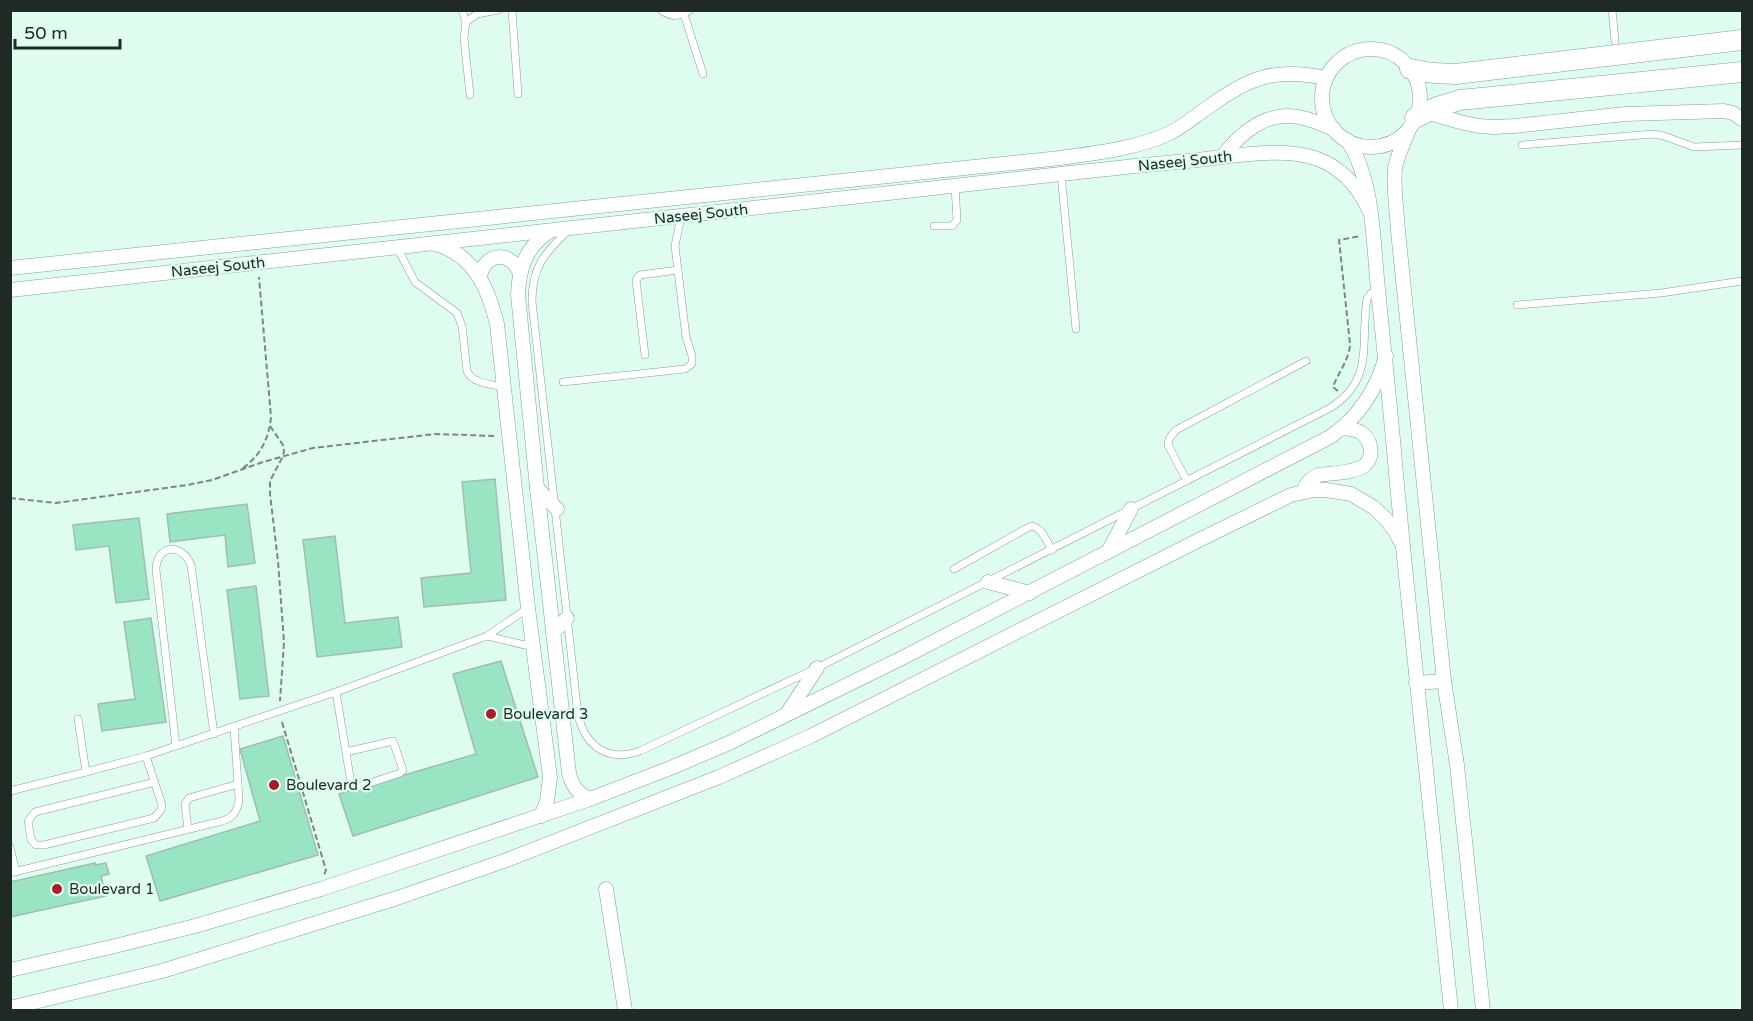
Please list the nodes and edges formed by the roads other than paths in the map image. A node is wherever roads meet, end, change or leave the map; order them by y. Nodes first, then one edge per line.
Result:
1 (462, 10) edge
2 (498, 10) edge
3 (512, 10) edge
4 (661, 10) edge
5 (1612, 10) edge
6 (687, 13) edge
7 (466, 22) junction
8 (1743, 40) edge
9 (1615, 41) dead end
10 (1410, 69) junction
11 (1743, 72) edge
12 (703, 74) dead end
13 (1326, 78) junction
14 (518, 94) dead end
15 (470, 96) dead end
16 (1417, 119) junction
17 (1743, 119) edge
18 (1334, 129) junction
19 (1347, 140) junction
20 (1522, 145) dead end
21 (1743, 145) edge
22 (1222, 157) junction
23 (1061, 174) junction
24 (954, 186) junction
25 (1370, 210) junction
26 (681, 216) junction
27 (934, 226) dead end
28 (571, 229) junction
29 (551, 231) junction
30 (430, 243) junction
31 (393, 247) junction
32 (10, 268) edge
33 (678, 270) junction
34 (520, 274) junction
35 (480, 277) junction
36 (1743, 281) edge
37 (10, 290) edge
38 (1378, 291) junction
39 (1517, 305) dead end
40 (1076, 329) dead end
41 (645, 355) dead end
42 (1386, 356) junction
43 (1305, 361) dead end
44 (563, 382) dead end
45 (504, 387) junction
46 (1342, 428) junction
47 (1187, 481) junction
48 (537, 488) junction
49 (1303, 492) junction
50 (556, 509) junction
51 (1131, 509) junction
52 (1403, 546) junction
53 (1052, 550) junction
54 (1108, 552) junction
55 (954, 569) dead end
56 (988, 582) junction
57 (1030, 593) junction
58 (528, 608) junction
59 (567, 618) junction
60 (553, 633) junction
61 (487, 636) junction
62 (533, 647) junction
63 (817, 668) junction
64 (1444, 681) junction
65 (1416, 683) junction
66 (336, 692) junction
67 (787, 714) junction
68 (78, 719) dead end
69 (234, 727) junction
70 (214, 734) junction
71 (176, 746) junction
72 (346, 752) junction
73 (146, 756) junction
74 (87, 772) junction
75 (154, 782) junction
76 (572, 783) junction
77 (238, 784) junction
78 (550, 785) junction
79 (10, 790) edge
80 (590, 799) junction
81 (540, 816) junction
82 (188, 829) junction
83 (10, 847) edge
84 (13, 872) edge
85 (606, 889) dead end
86 (10, 970) edge
87 (10, 1008) edge
88 (625, 1011) edge
89 (1451, 1011) edge
90 (1483, 1011) edge

1 - 7 lane
2 - 7 lane
3 - 14 lane
4 - 6 lane
5 - 9 lane
6 - 12 lane
7 - 15 lane
8 - 10 main road
10 - 13 street
10 - 16 street
11 - 16 main road
13 - 18 street
13 - 32 street
16 - 17 street
16 - 19 street
16 - 64 street
18 - 19 street
18 - 22 street
19 - 25 street
20 - 21 lane
22 - 23 street, Naseej South
22 - 25 street, Naseej South
23 - 24 street, Naseej South
23 - 40 lane
24 - 26 street, Naseej South
24 - 27 lane
25 - 38 street
26 - 28 street, Naseej South
26 - 33 lane
28 - 29 street, Naseej South
28 - 50 lane
29 - 30 street, Naseej South
29 - 34 street
30 - 31 street, Naseej South
30 - 35 street
31 - 37 street, Naseej South
31 - 45 lane
33 - 41 lane
33 - 44 lane
34 - 35 street
34 - 48 street
35 - 45 street
36 - 39 lane
38 - 42 street
38 - 47 lane
42 - 46 street
42 - 52 street
43 - 47 lane
45 - 58 street
46 - 49 street
46 - 54 street
47 - 51 lane
48 - 50 street
48 - 60 street
49 - 52 street
49 - 87 street
50 - 59 lane
51 - 53 lane
51 - 54 street
52 - 65 street
53 - 55 lane
53 - 56 lane
54 - 57 street
56 - 57 street
56 - 63 lane
57 - 67 street
58 - 61 lane
58 - 62 street
59 - 60 street
59 - 63 lane
60 - 76 street
61 - 62 lane
61 - 66 lane
62 - 78 street
63 - 67 street
64 - 65 street
64 - 90 street
65 - 89 street
66 - 69 lane
66 - 72 lane
67 - 80 street
68 - 74 lane
69 - 70 lane
69 - 77 lane
70 - 71 lane
70 - 71 lane
71 - 73 lane
72 - 72 lane
73 - 74 lane
73 - 75 lane
74 - 79 lane
75 - 75 lane
76 - 78 street
76 - 80 street
77 - 82 lane
77 - 82 lane
78 - 81 street
80 - 81 street
81 - 86 street
82 - 84 lane
83 - 84 lane
85 - 88 street

